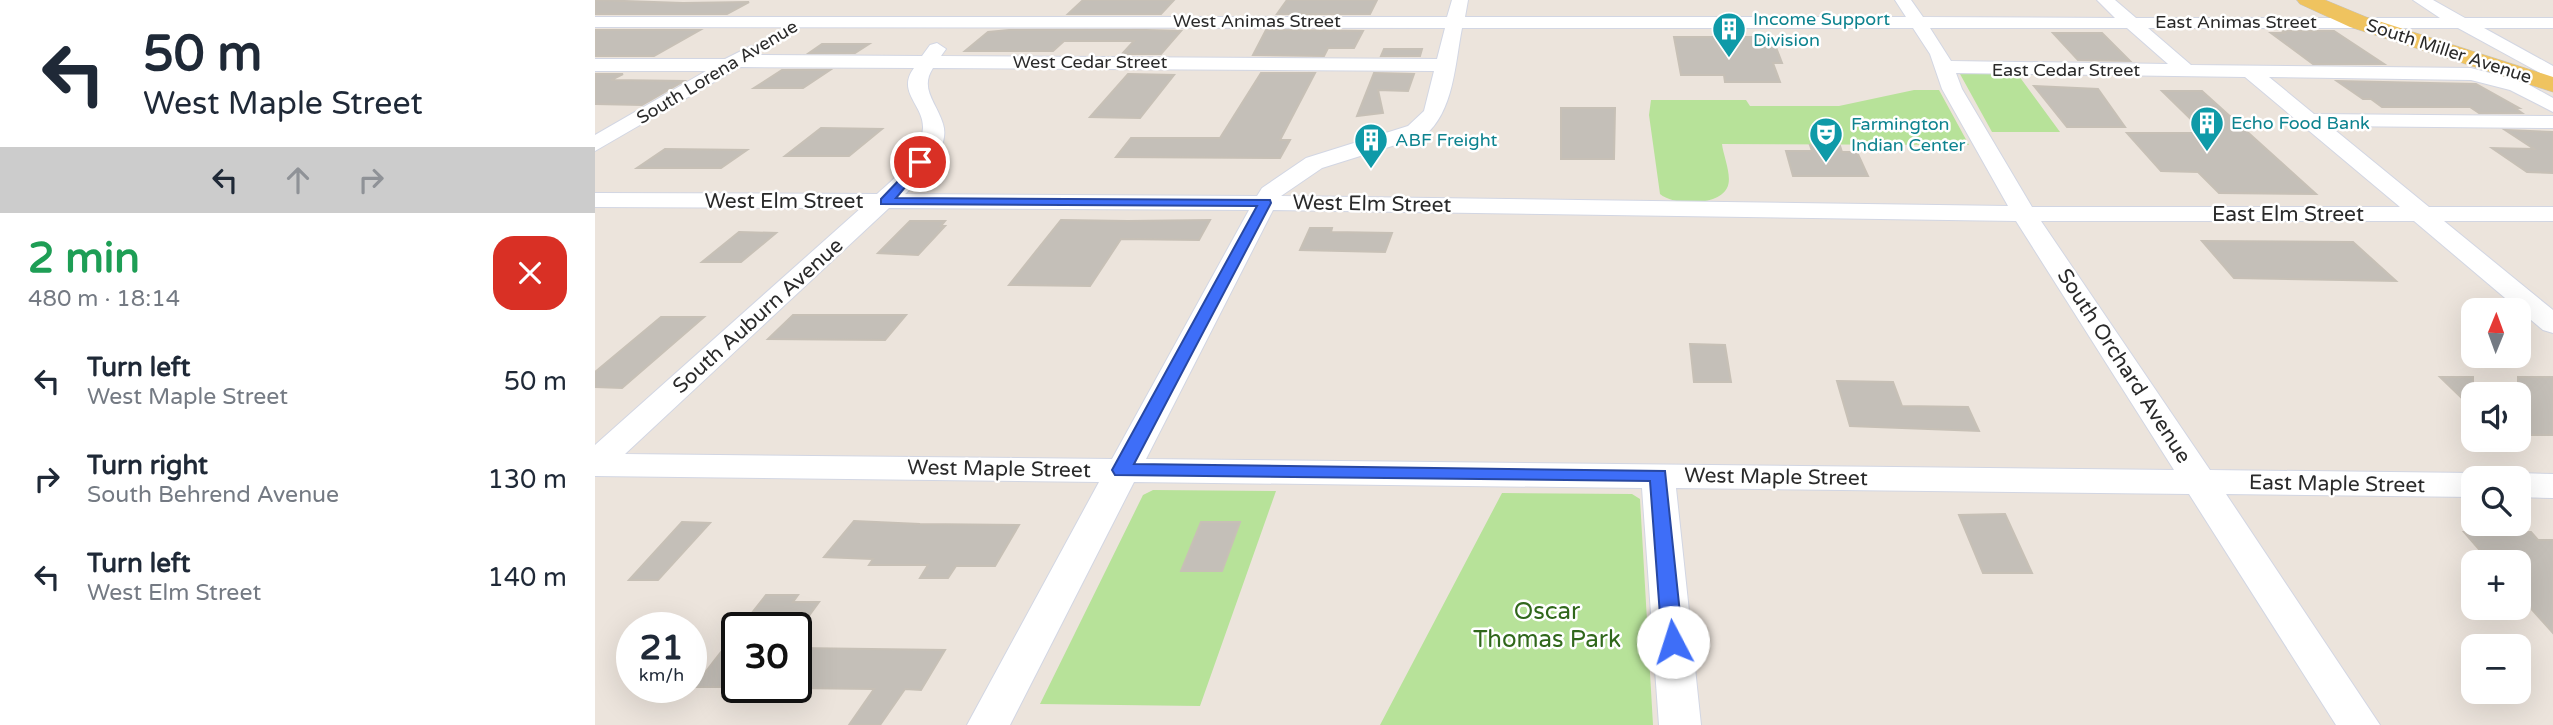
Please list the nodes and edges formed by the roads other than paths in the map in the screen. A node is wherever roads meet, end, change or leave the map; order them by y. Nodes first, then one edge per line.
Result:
1 (838, 0) edge
2 (1230, 0) edge
3 (1460, 0) edge
4 (1903, 0) edge
5 (2105, 0) edge
6 (2307, 0) edge
7 (2421, 0) edge
8 (981, 13) junction
9 (1215, 20) junction
10 (803, 21) junction
11 (595, 22) edge
12 (1454, 22) junction
13 (1919, 22) junction
14 (2131, 22) junction
15 (2358, 22) junction
16 (2462, 23) junction
17 (2553, 23) edge
18 (925, 62) junction
19 (1183, 62) junction
20 (732, 63) junction
21 (595, 65) edge
22 (1446, 65) junction
23 (1945, 68) junction
24 (2187, 71) junction
25 (2251, 72) junction
26 (2553, 74) edge
27 (2553, 85) edge
28 (2553, 106) edge
29 (2308, 120) junction
30 (2553, 122) edge
31 (595, 144) edge
32 (595, 200) edge
33 (885, 202) junction
34 (1265, 203) junction
35 (2420, 213) junction
36 (2024, 214) junction
37 (2553, 214) edge
38 (2553, 324) edge
39 (595, 464) edge
40 (1121, 470) junction
41 (1658, 475) junction
42 (2200, 482) junction
43 (2461, 485) edge
44 (2531, 485) edge
45 (2553, 486) edge
46 (988, 725) edge
47 (1680, 725) edge
48 (2359, 725) edge

1 - 10 street, South Lorena Avenue
2 - 9 street
3 - 12 street
4 - 13 street, South Orchard Avenue
5 - 14 street
6 - 15 main road, South Miller Avenue
7 - 16 street
8 - 9 street, West Animas Street
8 - 10 street, West Animas Street
8 - 18 street
9 - 12 street, West Animas Street
9 - 19 street
10 - 11 street, West Animas Street
10 - 20 street, South Lorena Avenue
12 - 13 street, West Animas Street
12 - 22 street
13 - 14 street, East Animas Street
13 - 23 street, South Orchard Avenue
14 - 15 street, East Animas Street
14 - 24 street
15 - 16 street, East Animas Street
15 - 27 main road, South Miller Avenue
16 - 17 street, East Animas Street
16 - 26 street
18 - 19 street, West Cedar Street
18 - 20 street, West Cedar Street
18 - 33 street, South Auburn Avenue
19 - 22 street, West Cedar Street
20 - 21 street, West Cedar Street
20 - 31 street, South Lorena Avenue
22 - 34 street
23 - 24 street, East Cedar Street
23 - 36 street, South Orchard Avenue
24 - 25 street, East Cedar Street
25 - 28 street, East Cedar Street
25 - 29 street
29 - 30 street
29 - 35 street
32 - 33 street, West Elm Street
33 - 34 street, West Elm Street
33 - 39 street, South Auburn Avenue
34 - 36 street, West Elm Street
34 - 40 street
35 - 36 street, East Elm Street
35 - 37 street, East Elm Street
35 - 38 street
36 - 42 street, South Orchard Avenue
39 - 40 street, West Maple Street
40 - 41 street, West Maple Street
40 - 46 street
41 - 42 street, West Maple Street
41 - 47 street
42 - 43 street, East Maple Street
42 - 48 street, South Orchard Avenue
44 - 45 street

